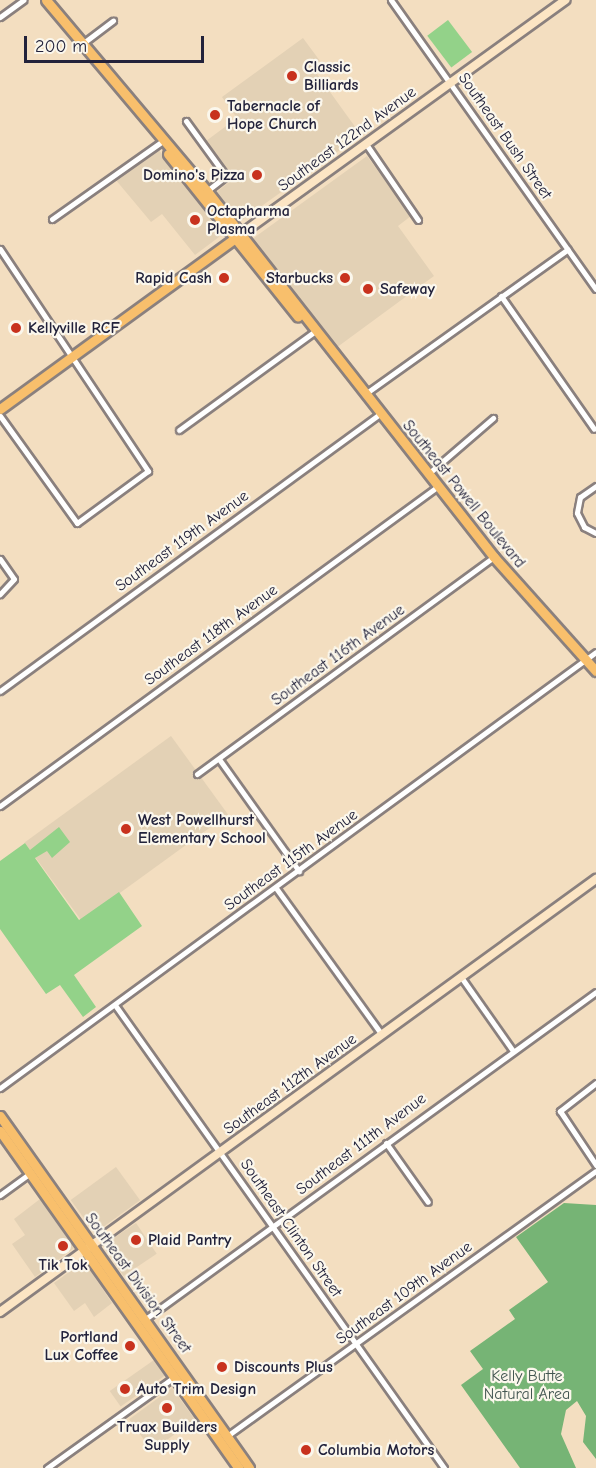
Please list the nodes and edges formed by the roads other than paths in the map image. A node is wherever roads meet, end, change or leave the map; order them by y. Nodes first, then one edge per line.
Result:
1 (23, 0) edge
2 (46, 0) edge
3 (391, 0) edge
4 (566, 0) edge
5 (0, 17) edge
6 (113, 21) dead end
7 (81, 45) junction
8 (451, 82) junction
9 (186, 121) dead end
10 (162, 142) junction
11 (366, 144) junction
12 (207, 191) junction
13 (52, 219) dead end
14 (418, 220) dead end
15 (238, 236) junction
16 (0, 249) edge
17 (568, 249) junction
18 (596, 289) edge
19 (501, 296) junction
20 (314, 332) junction
21 (73, 356) junction
22 (365, 394) junction
23 (0, 409) edge
24 (381, 414) junction
25 (0, 416) edge
26 (493, 418) dead end
27 (594, 429) dead end
28 (178, 430) dead end
29 (428, 474) junction
30 (596, 486) edge
31 (437, 487) junction
32 (596, 532) edge
33 (494, 557) junction
34 (0, 559) edge
35 (0, 594) edge
36 (596, 652) edge
37 (586, 660) junction
38 (596, 671) edge
39 (0, 691) edge
40 (219, 759) junction
41 (197, 774) dead end
42 (0, 806) edge
43 (299, 871) junction
44 (596, 879) edge
45 (276, 888) junction
46 (461, 977) junction
47 (596, 992) edge
48 (115, 1005) junction
49 (382, 1035) junction
50 (513, 1051) junction
51 (596, 1083) edge
52 (0, 1088) edge
53 (0, 1116) edge
54 (0, 1131) edge
55 (386, 1143) junction
56 (220, 1152) junction
57 (596, 1165) edge
58 (596, 1171) edge
59 (30, 1173) junction
60 (0, 1195) edge
61 (428, 1202) dead end
62 (273, 1227) junction
63 (87, 1248) junction
64 (0, 1312) edge
65 (144, 1320) junction
66 (356, 1344) junction
67 (174, 1377) junction
68 (204, 1403) junction
69 (214, 1433) junction
70 (227, 1437) junction
71 (442, 1466) edge
72 (47, 1468) edge
73 (239, 1468) edge
74 (249, 1468) edge
75 (435, 1468) edge

1 - 5 street
2 - 7 main road, Southeast Powell Boulevard
3 - 8 street, Southeast Bush Street
4 - 8 main road, Southeast 122nd Avenue
6 - 7 street
7 - 10 main road, Southeast Powell Boulevard
8 - 11 main road, Southeast 122nd Avenue
8 - 17 street, Southeast Bush Street
9 - 12 street
10 - 12 main road, Southeast Powell Boulevard
10 - 13 street
10 - 15 main road, Southeast Powell Boulevard
11 - 14 street
11 - 15 main road, Southeast 122nd Avenue
12 - 15 main road, Southeast Powell Boulevard
15 - 20 main road, Southeast Powell Boulevard
15 - 21 main road, Southeast 122nd Avenue
16 - 21 street
17 - 18 street, Southeast Bush Street
17 - 19 street
19 - 22 street
19 - 27 street
20 - 22 main road, Southeast Powell Boulevard
20 - 28 street
21 - 23 main road, Southeast 122nd Avenue
21 - 25 street
22 - 24 main road, Southeast Powell Boulevard
24 - 29 main road, Southeast Powell Boulevard
24 - 39 street, Southeast 119th Avenue
26 - 29 street
29 - 31 main road, Southeast Powell Boulevard
30 - 32 street
31 - 33 main road, Southeast Powell Boulevard
31 - 42 street, Southeast 118th Avenue
33 - 37 main road, Southeast Powell Boulevard
33 - 40 street, Southeast 116th Avenue
34 - 35 street
36 - 37 street, Southeast 115th Avenue
37 - 38 main road, Southeast Powell Boulevard
37 - 43 street, Southeast 115th Avenue
40 - 41 street, Southeast 116th Avenue
40 - 43 street
43 - 45 street, Southeast 115th Avenue
44 - 46 main road, Southeast 112th Avenue
45 - 48 street, Southeast 115th Avenue
45 - 49 street
46 - 49 main road, Southeast 112th Avenue
46 - 50 street
47 - 50 street, Southeast 111th Avenue
48 - 52 street, Southeast 115th Avenue
48 - 56 street, Southeast Clinton Street
49 - 56 main road, Southeast 112th Avenue
50 - 55 street, Southeast 111th Avenue
51 - 57 street
53 - 63 main road, Southeast Division Street
54 - 59 main road, Southeast Division Street
55 - 61 street
55 - 62 street, Southeast 111th Avenue
56 - 62 street, Southeast Clinton Street
56 - 63 main road, Southeast 112th Avenue
58 - 66 street, Southeast 109th Avenue
59 - 60 street
59 - 63 main road, Southeast Division Street
62 - 65 street, Southeast 111th Avenue
62 - 66 street, Southeast Clinton Street
63 - 64 main road, Southeast 112th Avenue
63 - 65 main road, Southeast Division Street
63 - 67 main road, Southeast Division Street
65 - 68 main road, Southeast Division Street
66 - 70 street, Southeast 109th Avenue
66 - 71 street, Southeast Clinton Street
67 - 68 main road
67 - 69 main road, Southeast Division Street
67 - 72 street
68 - 70 main road, Southeast Division Street
69 - 70 main road
69 - 73 main road, Southeast Division Street
70 - 74 main road, Southeast Division Street
71 - 75 street

